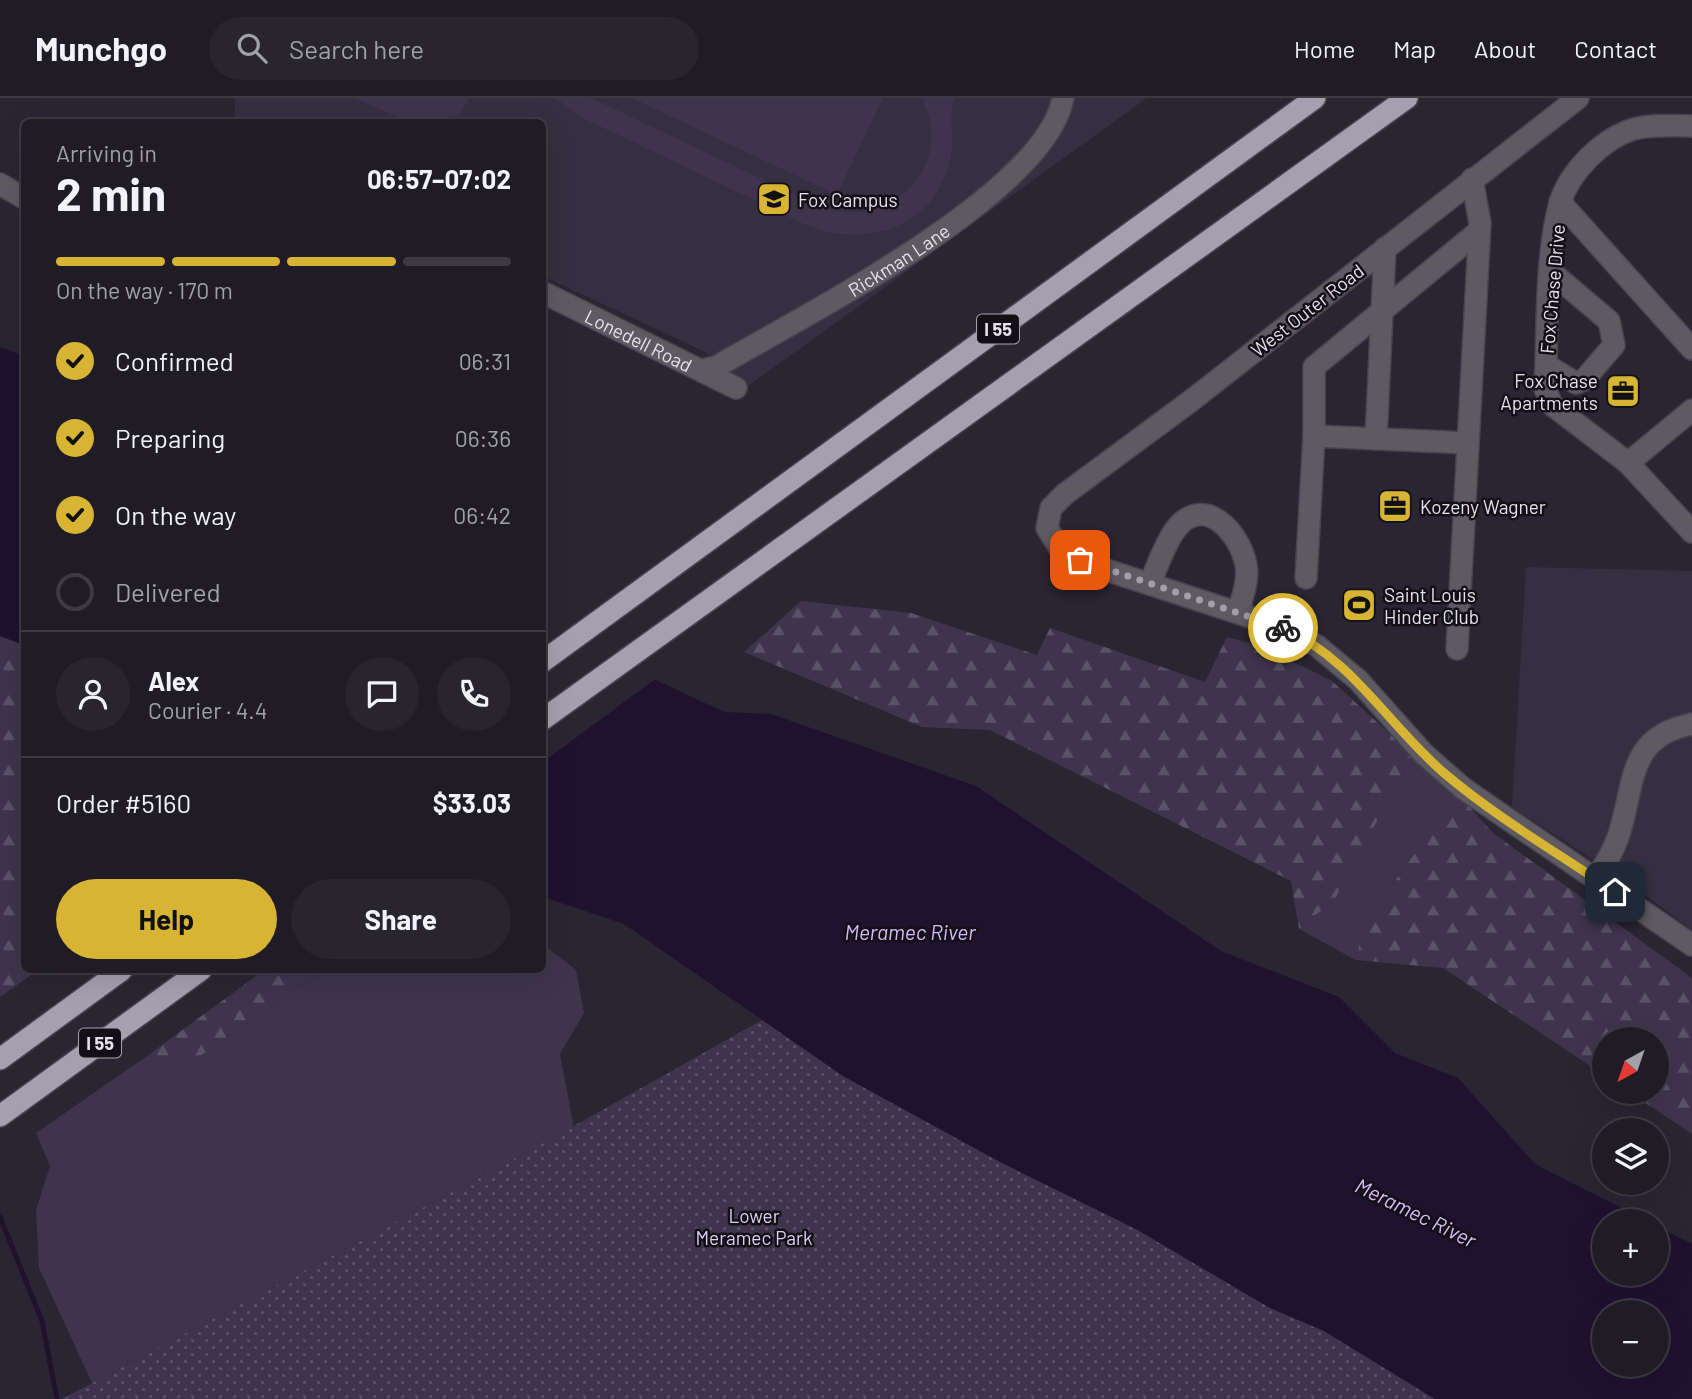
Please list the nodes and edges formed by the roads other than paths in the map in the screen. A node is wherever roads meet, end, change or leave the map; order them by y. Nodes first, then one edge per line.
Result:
1 (1315, 98) edge
2 (1407, 98) edge
3 (1578, 98) edge
4 (1062, 102) edge
5 (1692, 126) edge
6 (1472, 179) junction
7 (0, 184) edge
8 (21, 196) edge
9 (1560, 202) junction
10 (1479, 231) junction
11 (1385, 248) junction
12 (1552, 272) junction
13 (546, 294) edge
14 (1382, 311) junction
15 (1692, 349) edge
16 (1546, 365) junction
17 (702, 370) junction
18 (736, 388) dead end
19 (1692, 410) edge
20 (1314, 436) junction
21 (1376, 439) junction
22 (1468, 443) junction
23 (1628, 463) junction
24 (1692, 532) edge
25 (1306, 578) dead end
26 (1150, 584) junction
27 (1238, 612) junction
28 (1457, 649) dead end
29 (546, 659) edge
30 (546, 717) edge
31 (1692, 724) edge
32 (1596, 879) junction
33 (1692, 945) edge
34 (118, 973) edge
35 (197, 973) edge
36 (0, 1059) edge
37 (0, 1116) edge

1 - 29 highway, I 55
2 - 30 highway, I 55
3 - 6 street, West Outer Road
4 - 17 street, Rickman Lane
5 - 9 street, Fox Chase Drive
6 - 10 street
6 - 11 street, West Outer Road
7 - 8 street
9 - 12 street, Fox Chase Drive
9 - 15 street, Fox Chase Drive
10 - 14 street
10 - 22 street
11 - 14 street
11 - 26 street, West Outer Road
12 - 16 street, Fox Chase Drive
12 - 16 street
13 - 17 street, Lonedell Road
14 - 20 street
14 - 21 street
16 - 23 street, Fox Chase Drive
17 - 18 street, Lonedell Road
19 - 23 street
20 - 21 street
20 - 25 street
21 - 22 street
22 - 28 street
23 - 24 street, Fox Chase Drive
26 - 27 street
26 - 27 street
27 - 32 street
31 - 32 street
32 - 33 street
34 - 36 highway, I 55
35 - 37 highway, I 55

